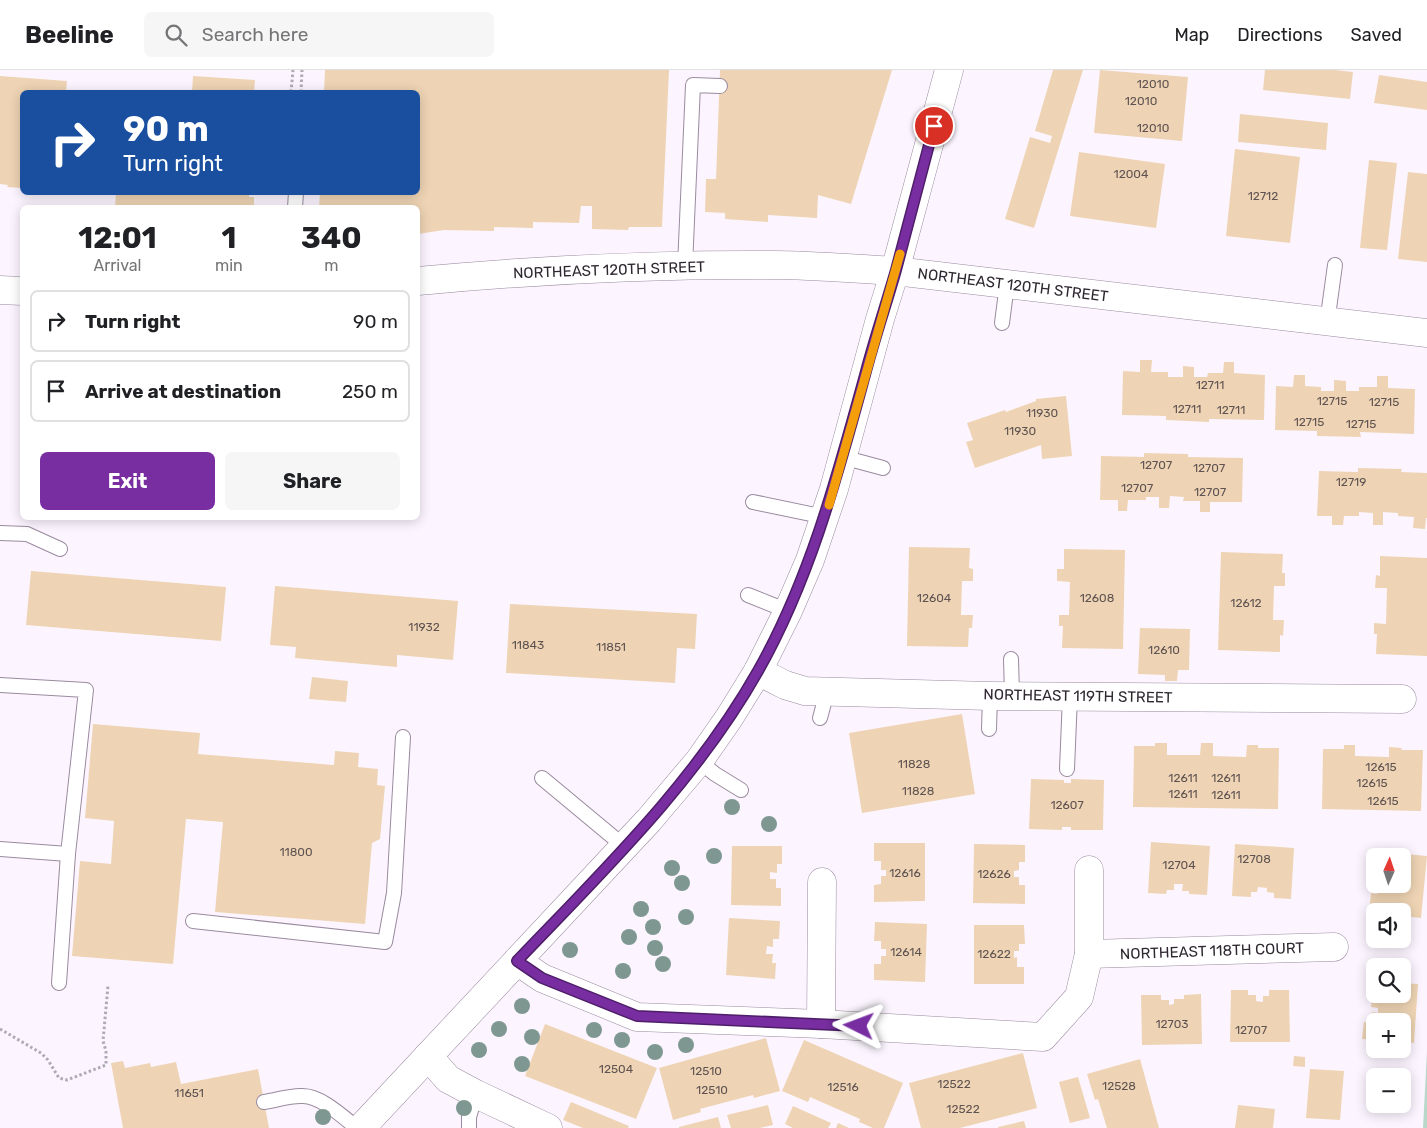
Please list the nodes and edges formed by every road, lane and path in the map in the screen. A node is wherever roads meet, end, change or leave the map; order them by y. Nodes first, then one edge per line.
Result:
1 (293, 70) edge
2 (302, 70) edge
3 (949, 70) edge
4 (720, 86) dead end
5 (292, 90) edge
6 (301, 90) edge
7 (1335, 265) dead end
8 (685, 266) junction
9 (895, 271) junction
10 (420, 280) edge
11 (1007, 284) junction
12 (0, 290) edge
13 (20, 290) edge
14 (1002, 323) dead end
15 (1327, 323) junction
16 (1427, 333) edge
17 (842, 457) junction
18 (883, 468) dead end
19 (753, 502) dead end
20 (824, 517) junction
21 (0, 533) edge
22 (60, 549) dead end
23 (748, 595) dead end
24 (788, 611) junction
25 (1012, 659) dead end
26 (758, 671) junction
27 (0, 685) edge
28 (827, 692) junction
29 (1001, 695) junction
30 (1070, 696) junction
31 (1402, 699) dead end
32 (820, 718) dead end
33 (989, 729) dead end
34 (403, 737) dead end
35 (699, 762) junction
36 (1067, 769) dead end
37 (542, 778) dead end
38 (741, 790) dead end
39 (625, 847) junction
40 (0, 849) edge
41 (68, 854) junction
42 (1089, 870) dead end
43 (822, 882) dead end
44 (193, 921) dead end
45 (1334, 947) dead end
46 (1089, 954) junction
47 (517, 961) junction
48 (59, 983) dead end
49 (108, 986) dead end
50 (821, 1024) junction
51 (0, 1029) edge
52 (428, 1056) junction
53 (476, 1094) junction
54 (264, 1102) dead end
55 (356, 1128) edge
56 (361, 1128) edge
57 (469, 1128) edge
58 (548, 1128) edge

1 - 5 path
2 - 6 path
3 - 9 street
4 - 8 lane
7 - 15 lane
8 - 9 street, NORTHEAST 120TH STREET
8 - 10 street, NORTHEAST 120TH STREET
9 - 11 street, NORTHEAST 120TH STREET
9 - 17 street
11 - 14 lane
11 - 15 street, NORTHEAST 120TH STREET
12 - 13 street
15 - 16 street, NORTHEAST 120TH STREET
17 - 18 lane
17 - 20 street
19 - 20 lane
20 - 24 street
21 - 22 lane
23 - 24 lane
24 - 26 street
25 - 29 lane
26 - 28 street, NORTHEAST 119TH STREET
26 - 35 street
27 - 41 lane
28 - 29 street, NORTHEAST 119TH STREET
28 - 32 lane
29 - 30 street, NORTHEAST 119TH STREET
29 - 33 lane
30 - 31 street, NORTHEAST 119TH STREET
30 - 36 lane
34 - 44 lane
35 - 38 lane
35 - 39 street
37 - 39 lane
39 - 47 street
40 - 41 lane
41 - 48 lane
42 - 46 street
43 - 50 street
45 - 46 street, NORTHEAST 118TH COURT
46 - 50 street
47 - 50 street
47 - 52 street
49 - 51 path
52 - 53 street
52 - 56 street
53 - 57 lane
53 - 58 street
54 - 55 lane

